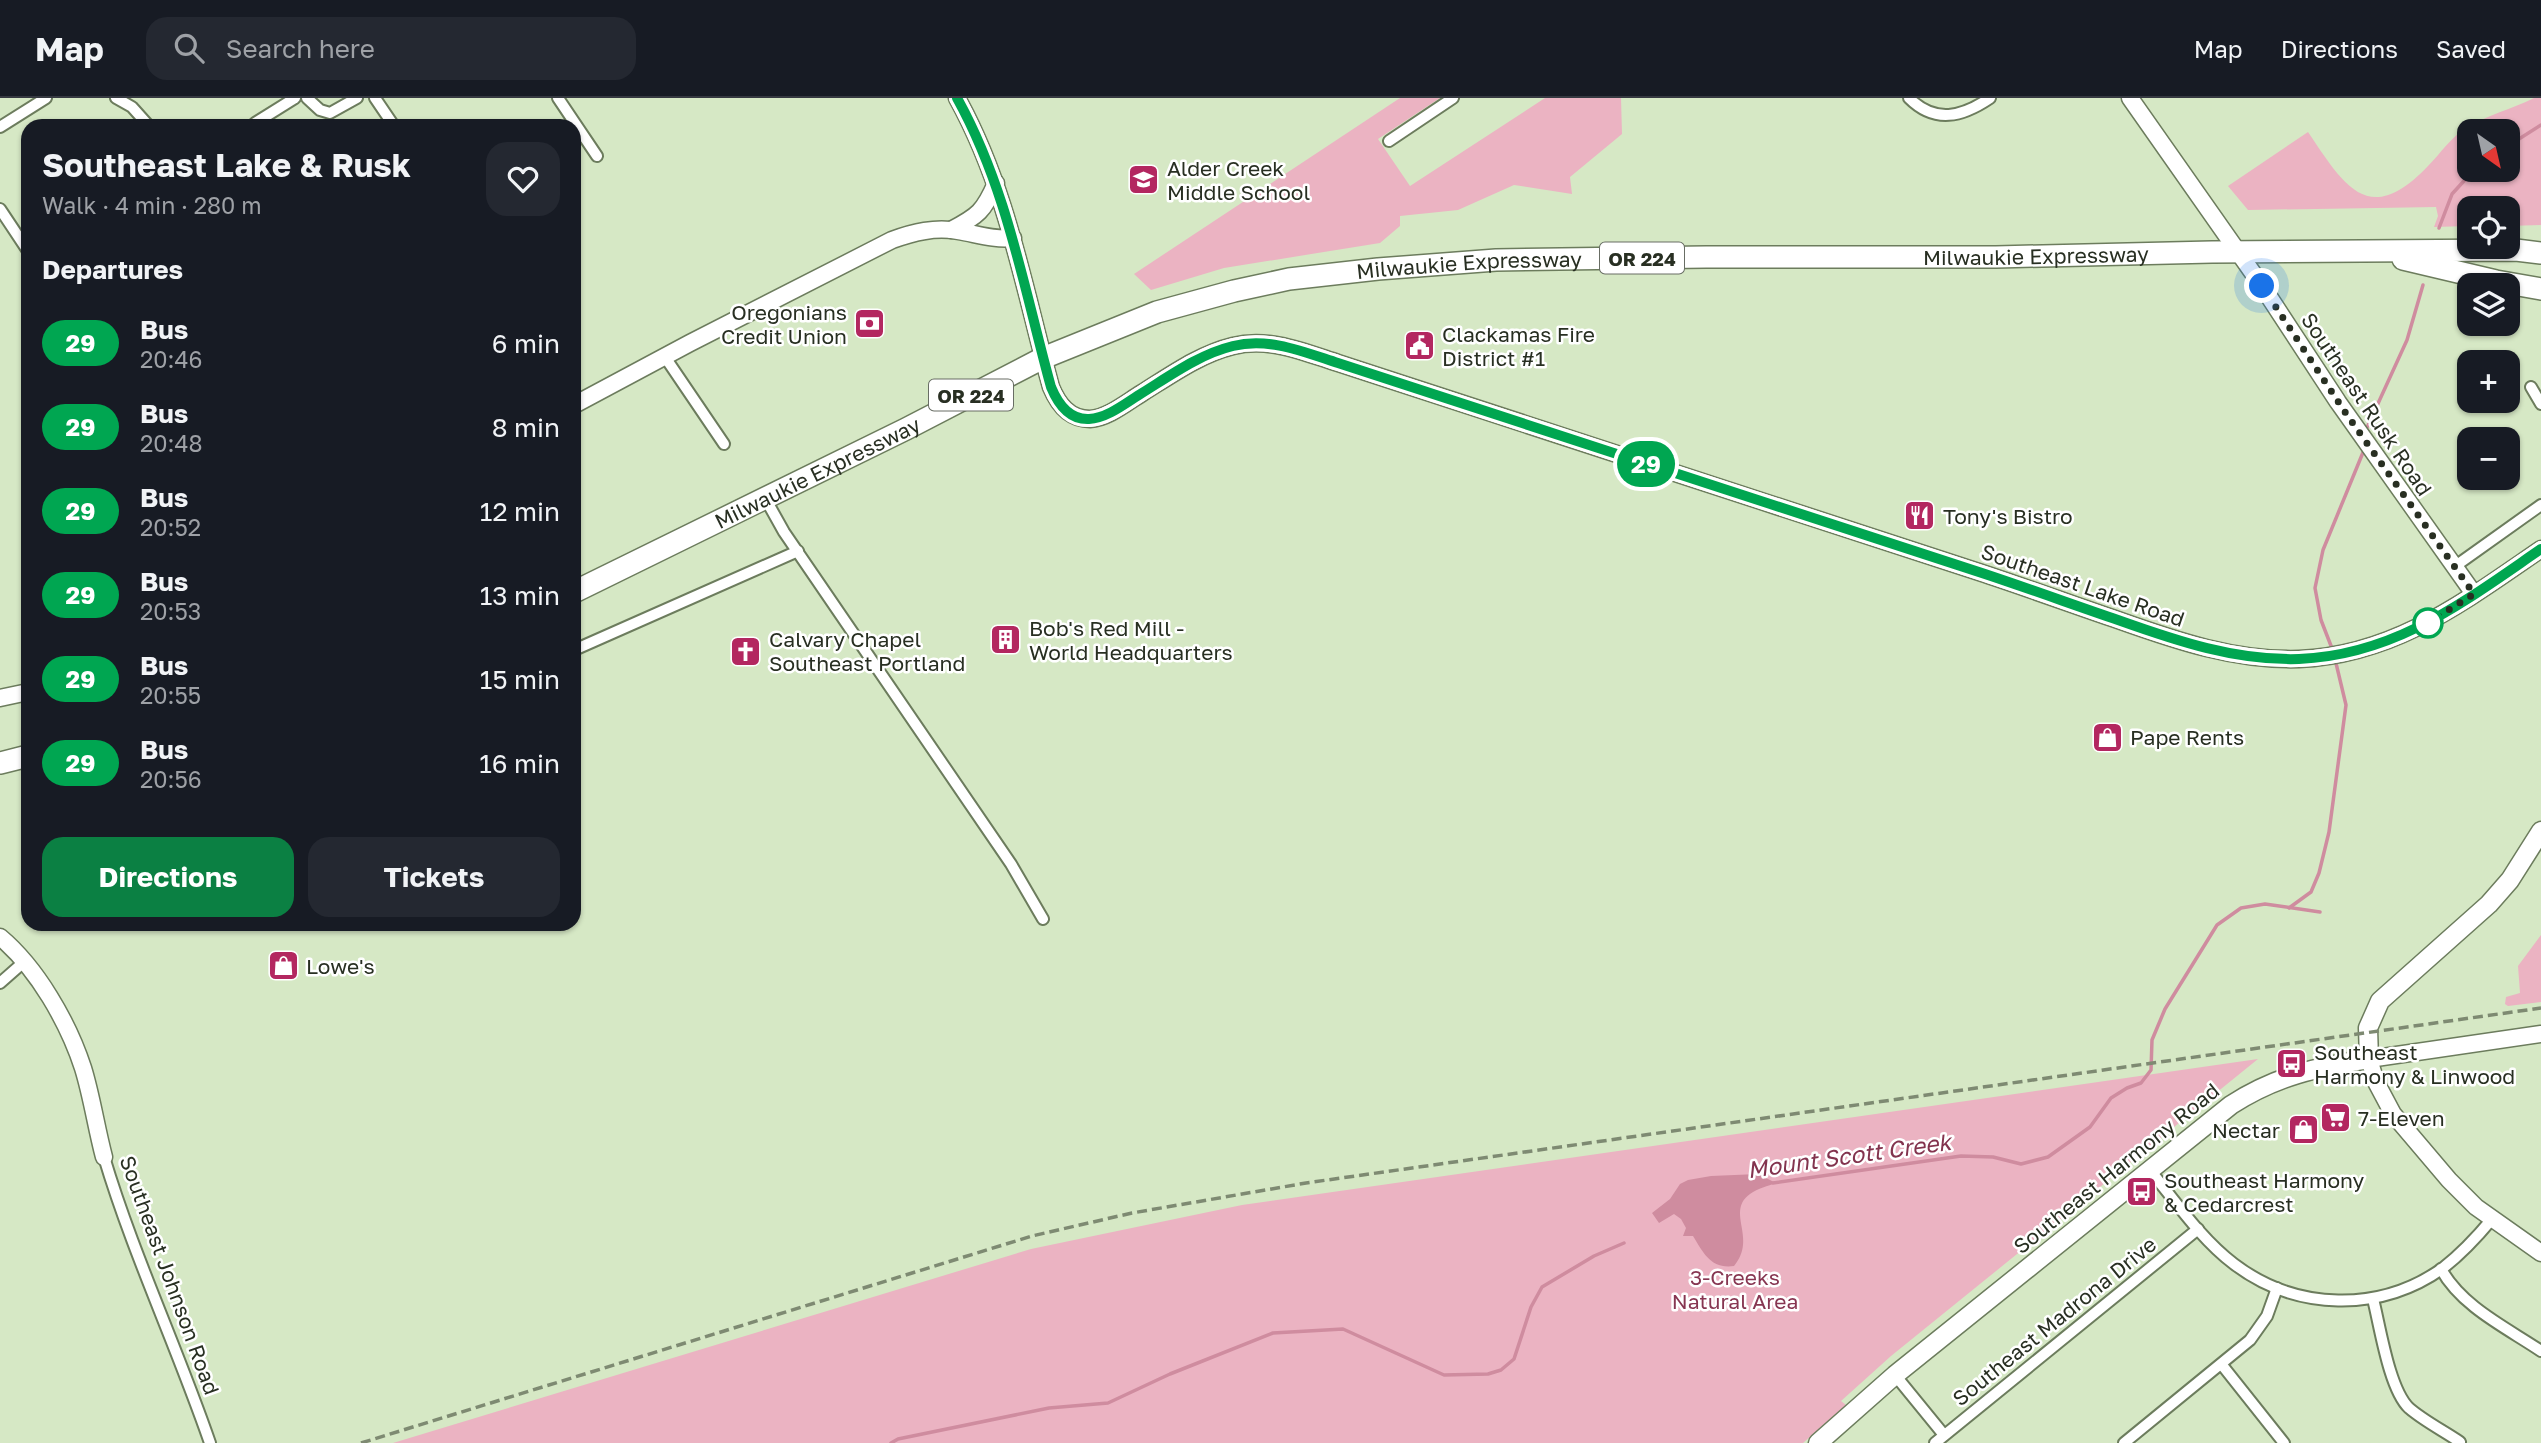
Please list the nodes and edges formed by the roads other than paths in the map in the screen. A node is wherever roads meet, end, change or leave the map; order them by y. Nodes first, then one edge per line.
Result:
1 (46, 98) edge
2 (116, 98) edge
3 (295, 98) edge
4 (307, 98) edge
5 (357, 98) edge
6 (375, 98) edge
7 (558, 98) edge
8 (957, 98) edge
9 (1453, 98) edge
10 (1909, 98) edge
11 (1990, 98) edge
12 (2130, 98) edge
13 (143, 119) edge
14 (261, 119) edge
15 (389, 119) edge
16 (572, 119) edge
17 (0, 127) edge
18 (581, 132) edge
19 (1389, 141) dead end
20 (597, 156) dead end
21 (996, 183) junction
22 (0, 209) edge
23 (951, 230) junction
24 (1013, 239) junction
25 (21, 240) edge
26 (2541, 246) edge
27 (2520, 249) edge
28 (2457, 250) edge
29 (2520, 250) edge
30 (2237, 251) junction
31 (2371, 251) junction
32 (2541, 253) edge
33 (2541, 289) edge
34 (665, 357) junction
35 (1043, 358) junction
36 (2531, 387) dead end
37 (581, 400) edge
38 (2541, 404) edge
39 (724, 444) dead end
40 (765, 498) junction
41 (2541, 505) edge
42 (2541, 549) edge
43 (798, 551) junction
44 (2454, 567) junction
45 (581, 589) edge
46 (2474, 594) junction
47 (581, 647) edge
48 (21, 694) edge
49 (0, 698) edge
50 (21, 758) edge
51 (0, 763) edge
52 (2541, 831) edge
53 (1043, 919) dead end
54 (0, 937) edge
55 (25, 961) junction
56 (0, 983) edge
57 (2541, 1034) edge
58 (2369, 1059) junction
59 (104, 1157) joint
60 (2149, 1169) junction
61 (2492, 1219) junction
62 (2198, 1229) junction
63 (2541, 1253) edge
64 (2441, 1269) junction
65 (2277, 1289) junction
66 (2373, 1298) junction
67 (2541, 1351) edge
68 (2222, 1365) junction
69 (1895, 1375) junction
70 (1944, 1435) junction
71 (2128, 1442) edge
72 (2460, 1442) edge
73 (209, 1443) edge
74 (1818, 1443) edge
75 (1935, 1443) edge
76 (2284, 1443) edge

1 - 17 street
2 - 13 street
3 - 14 street
4 - 5 street
6 - 15 street
7 - 16 street
8 - 21 street
9 - 19 street
10 - 11 street
12 - 30 street, Southeast Rusk Road
18 - 20 street
21 - 23 street
21 - 24 street
22 - 25 street
23 - 24 street
23 - 34 street
24 - 35 street
26 - 27 highway, Milwaukie Expressway / OR 224
28 - 31 highway, Milwaukie Expressway / OR 224
29 - 32 highway, Milwaukie Expressway / OR 224
30 - 31 highway, Milwaukie Expressway / OR 224
30 - 35 highway, Milwaukie Expressway / OR 224
30 - 44 street, Southeast Rusk Road
31 - 33 highway
34 - 37 street
34 - 39 street
35 - 40 highway, Milwaukie Expressway / OR 224
35 - 46 street, Southeast Lake Road
36 - 38 street
40 - 43 street
40 - 45 highway, Milwaukie Expressway / OR 224
41 - 44 street
42 - 46 street, Southeast Lake Road
43 - 47 street
43 - 53 street
44 - 46 street, Southeast Rusk Road
48 - 49 street
50 - 51 highway
52 - 58 main road
54 - 55 street, Southeast Johnson Road
55 - 56 street
55 - 59 street, Southeast Johnson Road
57 - 58 street
58 - 60 main road, Southeast Harmony Road
58 - 61 street
59 - 73 street, Southeast Johnson Road
60 - 62 street
60 - 69 main road, Southeast Harmony Road
61 - 63 street
61 - 64 street
62 - 65 street
62 - 70 street, Southeast Madrona Drive
64 - 66 street
64 - 67 street
65 - 66 street
65 - 68 street
66 - 72 street
68 - 71 street
68 - 76 street
69 - 70 street
69 - 74 main road, Southeast Harmony Road
70 - 75 street, Southeast Madrona Drive

